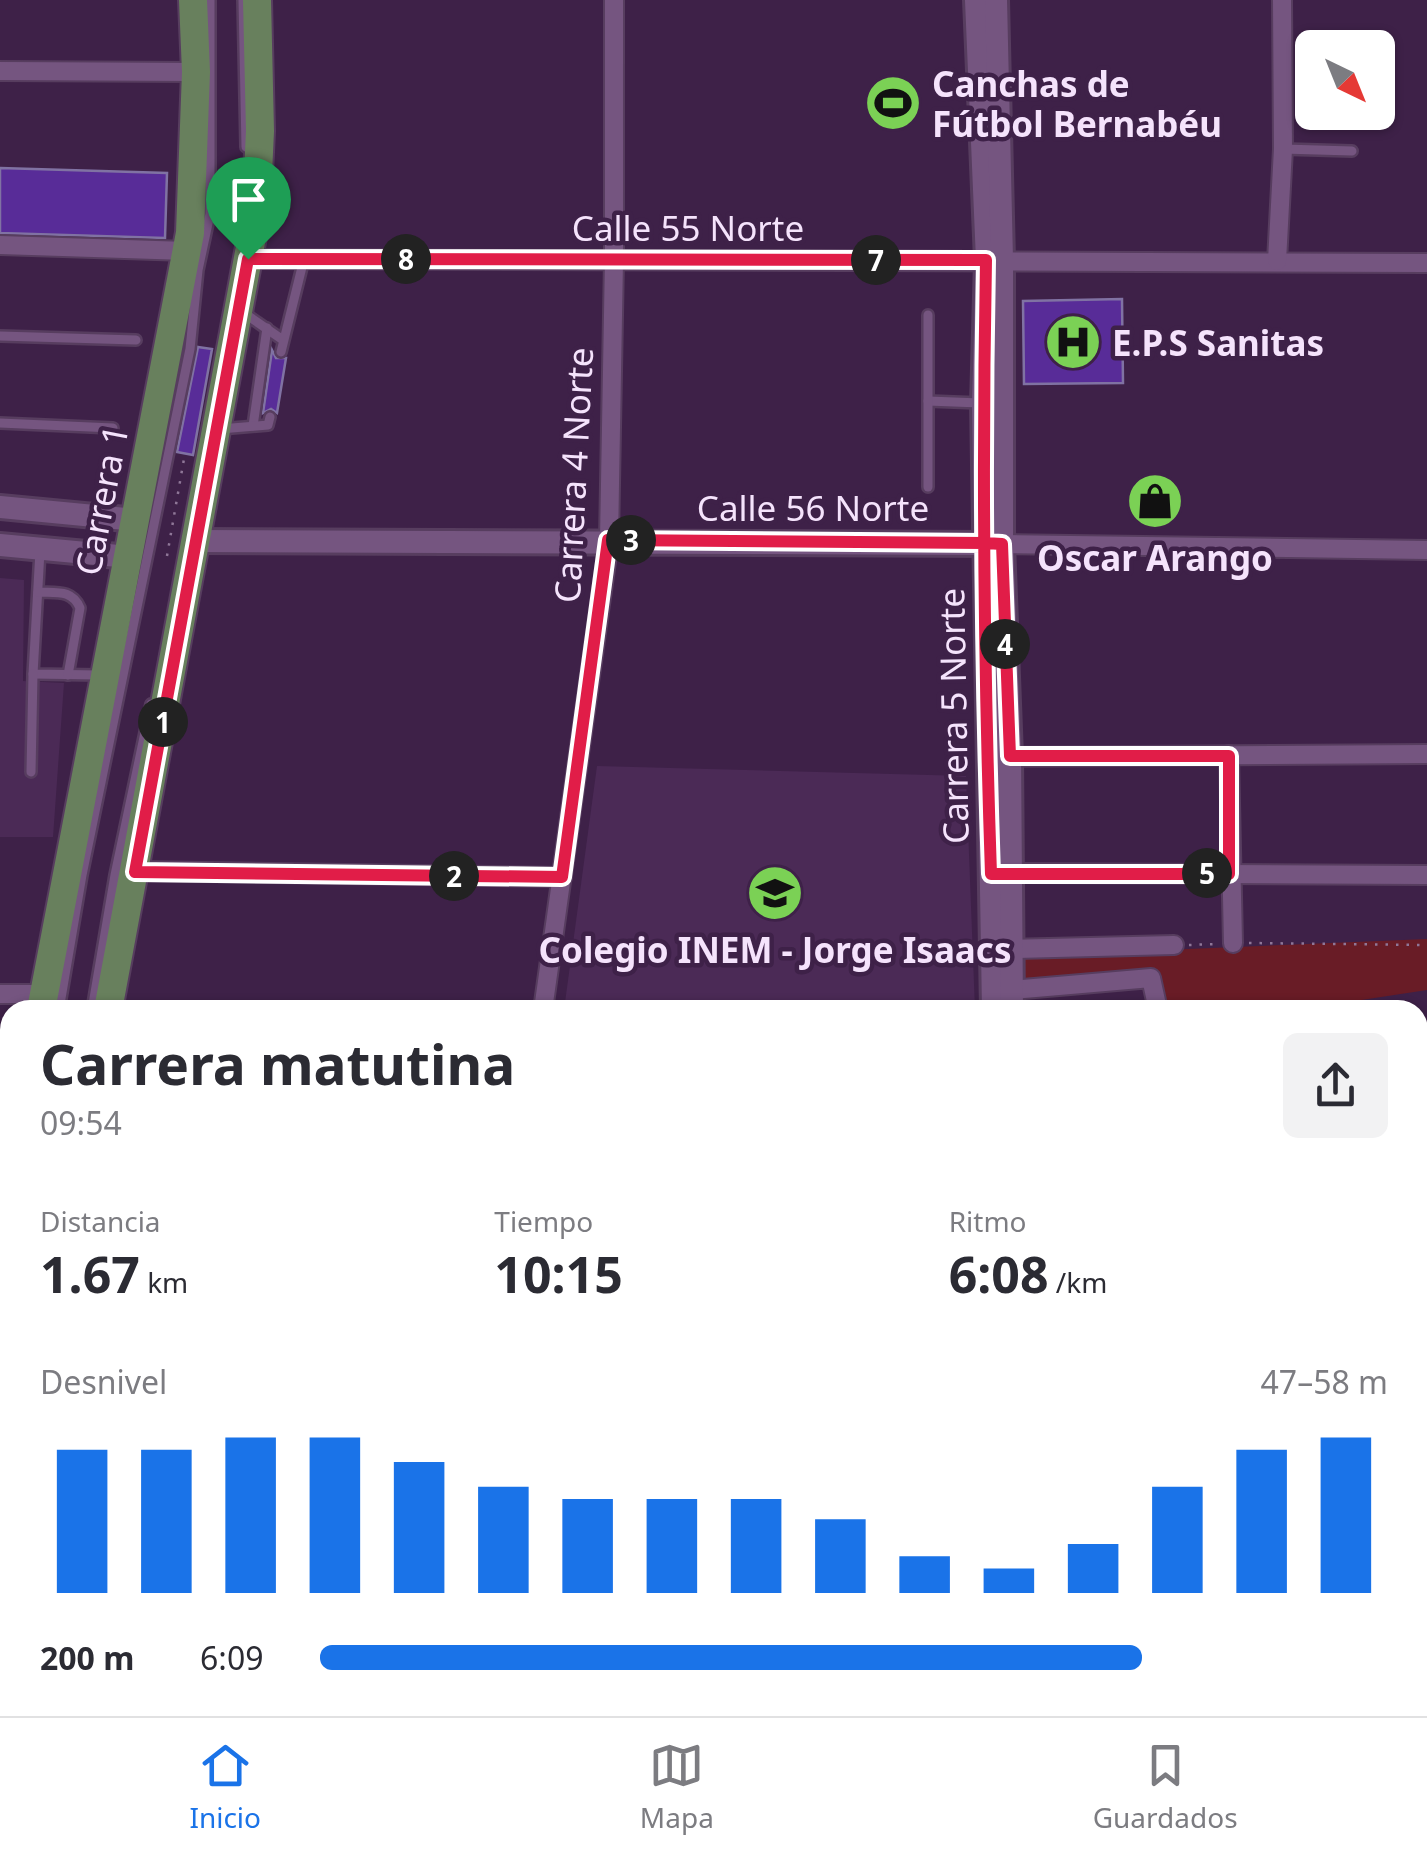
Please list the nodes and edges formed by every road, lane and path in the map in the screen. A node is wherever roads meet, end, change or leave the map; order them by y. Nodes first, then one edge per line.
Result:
1 (193, 0) edge
2 (210, 0) edge
3 (243, 0) edge
4 (257, 0) edge
5 (614, 0) edge
6 (976, 0) edge
7 (996, 0) edge
8 (1282, 0) edge
9 (0, 71) edge
10 (196, 72) junction
11 (1283, 149) junction
12 (1352, 150) dead end
13 (0, 245) edge
14 (187, 251) junction
15 (304, 259) junction
16 (614, 259) junction
17 (994, 260) junction
18 (1276, 260) junction
19 (1427, 263) edge
20 (240, 268) junction
21 (239, 309) junction
22 (928, 315) dead end
23 (267, 328) junction
24 (0, 336) edge
25 (136, 340) dead end
26 (283, 340) junction
27 (281, 352) dead end
28 (928, 400) junction
29 (983, 404) junction
30 (270, 417) dead end
31 (0, 423) edge
32 (253, 426) junction
33 (113, 428) dead end
34 (217, 429) junction
35 (185, 454) dead end
36 (194, 482) dead end
37 (928, 487) dead end
38 (0, 507) edge
39 (61, 514) junction
40 (136, 520) junction
41 (608, 540) junction
42 (198, 541) junction
43 (993, 544) junction
44 (0, 545) edge
45 (47, 549) junction
46 (1427, 550) edge
47 (167, 556) dead end
48 (129, 557) junction
49 (38, 592) junction
50 (162, 651) dead end
51 (33, 674) junction
52 (68, 674) junction
53 (106, 675) junction
54 (154, 688) dead end
55 (1427, 754) edge
56 (1229, 756) junction
57 (998, 757) junction
58 (32, 772) dead end
59 (135, 872) junction
60 (1000, 874) junction
61 (1229, 874) junction
62 (1427, 875) edge
63 (562, 877) junction
64 (1233, 943) junction
65 (1174, 945) joint
66 (1427, 945) edge
67 (1011, 949) junction
68 (0, 994) edge
69 (26, 1000) edge
70 (49, 1000) edge
71 (49, 1000) edge
72 (94, 1000) edge
73 (110, 1000) edge
74 (544, 1000) edge
75 (1003, 1000) edge
76 (1003, 1000) edge
77 (1009, 1000) edge
78 (1156, 1000) edge

1 - 10 main road, Carrera 1
2 - 70 lane
3 - 20 lane
4 - 20 main road
5 - 16 street, Carrera 4 Norte
6 - 17 street, Carrera 5 Norte
7 - 17 street, Carrera 5 Norte
8 - 11 street
9 - 10 street
10 - 14 main road, Carrera 1
11 - 12 lane
11 - 18 street
13 - 14 street
14 - 40 main road, Carrera 1
15 - 16 street, Calle 55 Norte
15 - 20 street, Calle 55 Norte
15 - 26 lane
16 - 17 street, Calle 55 Norte
16 - 41 street, Carrera 4 Norte
17 - 18 street, Calle 55 Norte
17 - 29 street, Carrera 5 Norte
17 - 43 street, Carrera 5 Norte
18 - 19 street, Calle 55 Norte
20 - 21 main road
21 - 23 lane
21 - 34 main road
22 - 28 lane
23 - 26 lane
23 - 32 lane
24 - 25 lane
26 - 27 lane
28 - 29 lane
28 - 37 lane
29 - 43 street, Carrera 5 Norte
30 - 32 lane
31 - 33 lane
32 - 34 lane
34 - 42 main road
35 - 47 path
36 - 50 lane
38 - 39 street
39 - 40 street
39 - 45 street
40 - 48 main road, Carrera 1
41 - 42 street, Calle 56 Norte
41 - 43 street, Calle 56 Norte
41 - 63 street, Carrera 4 Norte
42 - 59 main road
43 - 46 street, Calle 56 Norte
43 - 57 street, Carrera 5 Norte
44 - 45 street
45 - 48 street
45 - 49 lane
48 - 53 main road, Carrera 1
49 - 51 lane
49 - 52 lane
51 - 52 lane
51 - 58 lane
52 - 53 lane
53 - 71 main road, Carrera 1
54 - 72 lane
55 - 56 street
56 - 57 street
56 - 61 street
57 - 60 street, Carrera 5 Norte
59 - 63 street
59 - 73 main road
60 - 61 street
60 - 67 street, Carrera 5 Norte
60 - 75 street, Carrera 5 Norte
61 - 62 street
61 - 64 street
63 - 74 street, Carrera 4 Norte
64 - 65 path
64 - 66 path
65 - 67 street
67 - 76 street, Carrera 5 Norte
68 - 69 street
77 - 78 street

